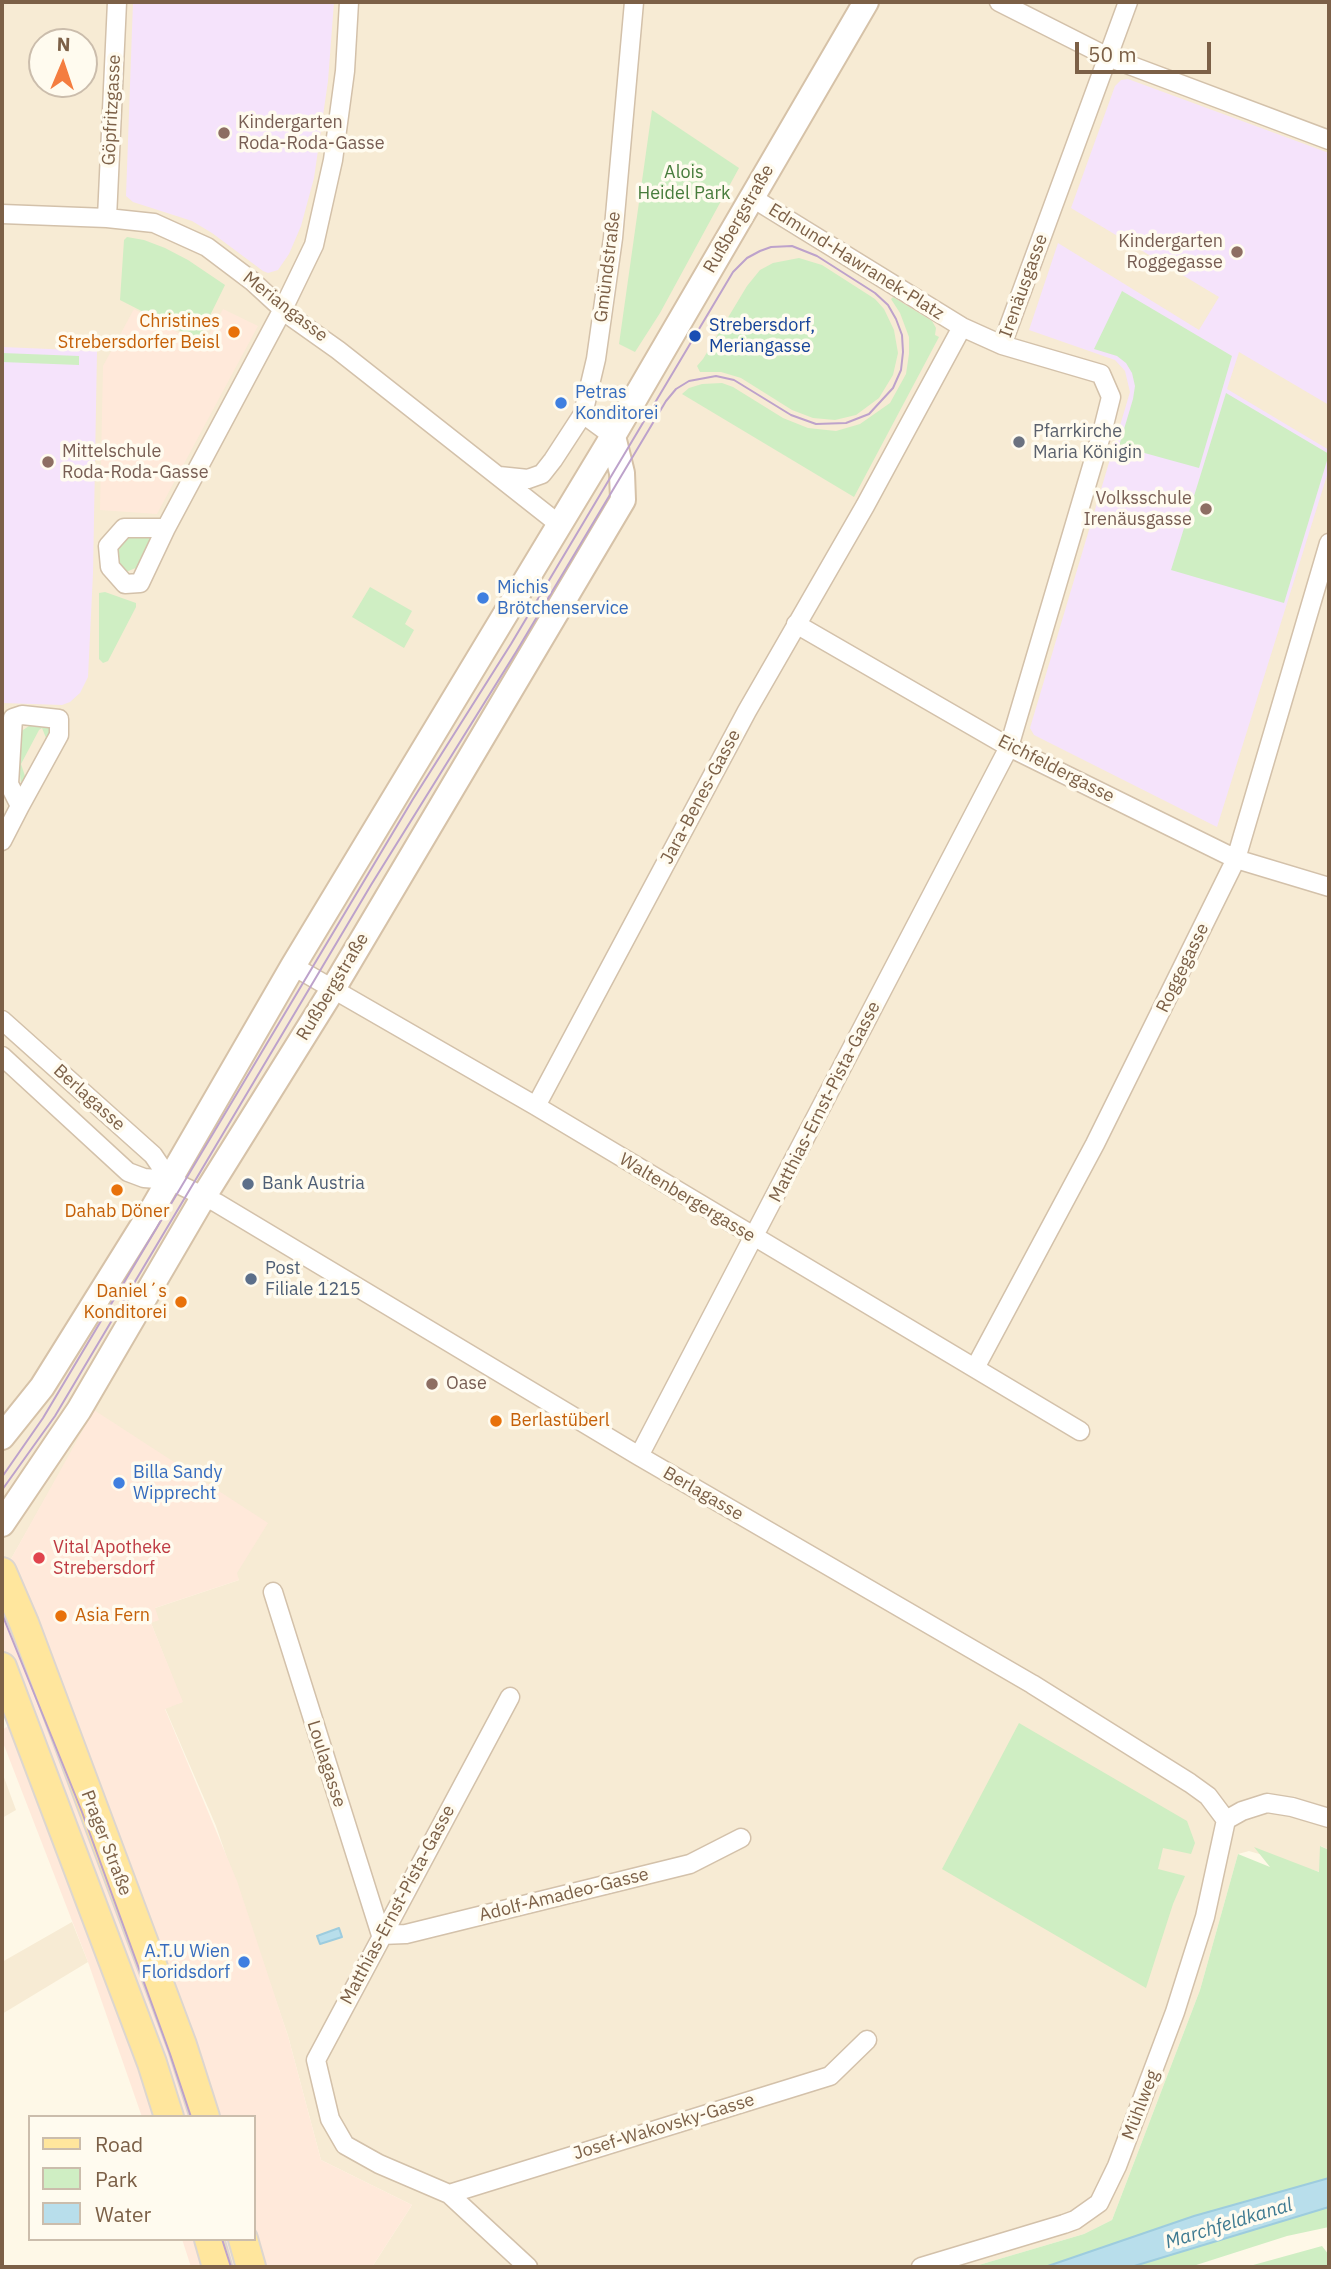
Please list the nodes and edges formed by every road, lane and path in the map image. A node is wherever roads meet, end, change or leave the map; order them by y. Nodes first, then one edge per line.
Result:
1 (117, 2) edge
2 (349, 2) edge
3 (634, 2) edge
4 (866, 2) edge
5 (999, 2) edge
6 (1128, 2) edge
7 (1108, 57) junction
8 (1329, 140) edge
9 (751, 197) junction
10 (2, 214) edge
11 (107, 218) junction
12 (284, 309) junction
13 (962, 327) junction
14 (1002, 345) junction
15 (583, 414) junction
16 (613, 436) junction
17 (499, 476) junction
18 (872, 492) joint
19 (560, 525) junction
20 (166, 528) dead end
21 (1329, 543) edge
22 (796, 624) junction
23 (1009, 747) junction
24 (20, 806) junction
25 (2, 841) edge
26 (1236, 859) junction
27 (1329, 887) edge
28 (293, 966) junction
29 (333, 989) junction
30 (2, 1020) edge
31 (2, 1056) edge
32 (536, 1106) junction
33 (170, 1180) junction
34 (204, 1196) junction
35 (754, 1238) junction
36 (975, 1368) junction
37 (1080, 1432) dead end
38 (2, 1437) edge
39 (639, 1456) junction
40 (2, 1524) edge
41 (2, 1572) edge
42 (273, 1591) dead end
43 (2, 1667) edge
44 (510, 1697) dead end
45 (1329, 1818) edge
46 (1226, 1820) junction
47 (741, 1838) dead end
48 (381, 1935) junction
49 (867, 2040) dead end
50 (168, 2115) edge
51 (204, 2115) edge
52 (449, 2194) junction
53 (209, 2241) edge
54 (244, 2241) edge
55 (217, 2267) edge
56 (251, 2267) edge
57 (528, 2267) edge
58 (921, 2267) edge

1 - 11 street, Göpfritzgasse
2 - 12 street
3 - 15 street, Gmündstraße
4 - 9 street, Rußbergstraße
5 - 7 street
6 - 7 street, Irenäusgasse
7 - 8 street
7 - 14 street, Irenäusgasse
9 - 13 street, Edmund-Hawranek-Platz
9 - 16 street, Rußbergstraße
10 - 11 street, Meriangasse
11 - 12 street, Meriangasse
12 - 17 street, Meriangasse
12 - 20 street
13 - 14 street, Edmund-Hawranek-Platz
13 - 18 street, Edmund-Hawranek-Platz
14 - 23 street, Irenäusgasse
15 - 16 street
15 - 17 street, Gmündstraße
16 - 19 street, Rußbergstraße
16 - 29 street, Rußbergstraße
17 - 19 street, Meriangasse
18 - 22 street, Jara-Benes-Gasse
19 - 28 street, Rußbergstraße
21 - 26 street, Roggegasse
22 - 23 street, Eichfeldergasse
22 - 32 street, Jara-Benes-Gasse
23 - 26 street, Eichfeldergasse
23 - 35 street, Matthias-Ernst-Pista-Gasse
24 - 24 street
24 - 25 street
26 - 27 street, Eichfeldergasse
26 - 36 street, Roggegasse
28 - 29 street, Waltenbergergasse
28 - 33 street, Rußbergstraße
29 - 32 street, Waltenbergergasse
29 - 34 street, Rußbergstraße
30 - 33 street, Berlagasse
31 - 33 street, Berlagasse
32 - 35 street, Waltenbergergasse
33 - 34 street, Berlagasse
33 - 38 street, Rußbergstraße
34 - 39 street, Berlagasse
34 - 40 street, Rußbergstraße
35 - 36 street, Waltenbergergasse
35 - 39 street, Matthias-Ernst-Pista-Gasse
36 - 37 street, Waltenbergergasse
39 - 46 street, Berlagasse
41 - 51 main road, Prager Straße
42 - 48 street, Loulagasse
43 - 50 main road, Prager Straße
44 - 48 street, Matthias-Ernst-Pista-Gasse
45 - 46 street
46 - 58 street, Mühlweg
47 - 48 street, Adolf-Amadeo-Gasse
48 - 52 street, Matthias-Ernst-Pista-Gasse
49 - 52 street, Josef-Wakovsky-Gasse
52 - 57 street
53 - 55 main road
54 - 56 main road

